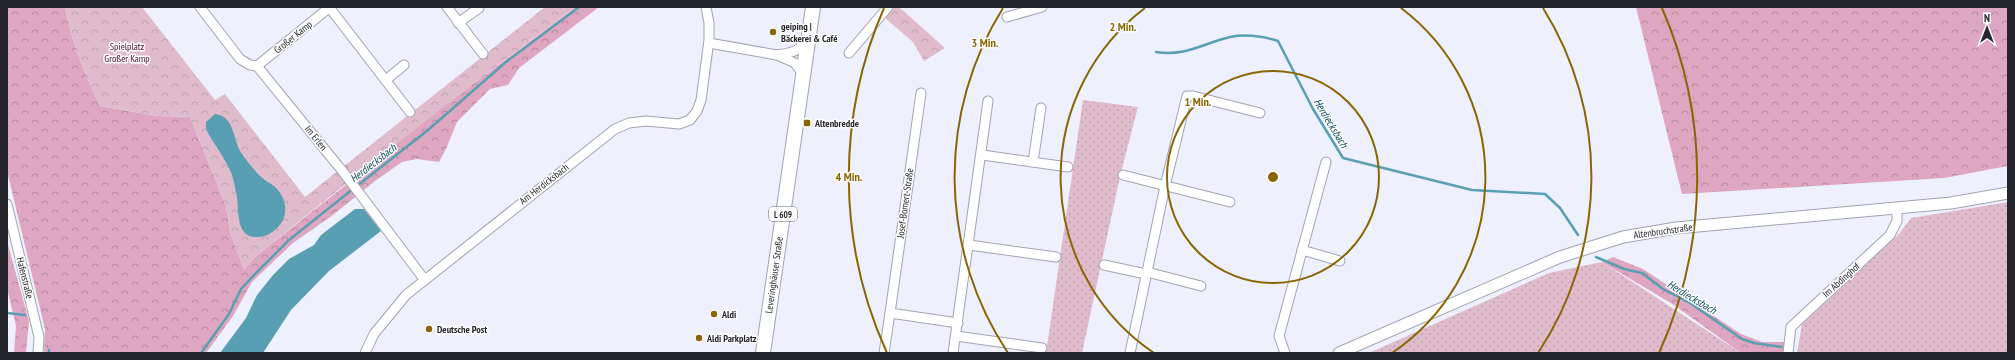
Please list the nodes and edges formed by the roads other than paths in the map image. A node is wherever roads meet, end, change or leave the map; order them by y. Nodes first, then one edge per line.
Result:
1 (200, 7) edge
2 (330, 7) edge
3 (446, 7) edge
4 (706, 7) edge
5 (813, 7) edge
6 (888, 7) edge
7 (1042, 7) edge
8 (478, 8) dead end
9 (1007, 17) dead end
10 (458, 23) junction
11 (810, 31) junction
12 (709, 43) junction
13 (850, 53) dead end
14 (483, 54) dead end
15 (777, 55) junction
16 (404, 65) dead end
17 (257, 66) junction
18 (803, 74) junction
19 (386, 80) junction
20 (921, 93) dead end
21 (988, 101) dead end
22 (1041, 108) dead end
23 (410, 112) dead end
24 (1260, 113) dead end
25 (982, 154) junction
26 (1033, 162) junction
27 (1326, 162) dead end
28 (1068, 168) dead end
29 (1123, 175) dead end
30 (1165, 186) junction
31 (2008, 193) edge
32 (1230, 202) dead end
33 (7, 204) edge
34 (1897, 208) junction
35 (969, 245) junction
36 (1302, 250) junction
37 (1056, 257) dead end
38 (1340, 261) dead end
39 (1104, 265) dead end
40 (1146, 273) junction
41 (424, 279) junction
42 (1202, 286) dead end
43 (890, 312) junction
44 (958, 322) junction
45 (956, 336) junction
46 (1042, 348) dead end
47 (38, 353) edge
48 (365, 353) edge
49 (763, 353) edge
50 (884, 353) edge
51 (953, 353) edge
52 (1130, 353) edge
53 (1285, 353) edge
54 (1339, 353) edge
55 (1788, 353) edge

1 - 17 street, Im Erlen
2 - 17 street, Großer Kamp
2 - 19 street, Großer Kamp
3 - 10 street
4 - 12 street, Am Herdicksbach
5 - 11 main road, Leveringhäuser Straße / L 609
6 - 13 street
7 - 9 street
8 - 10 street
10 - 14 street
11 - 15 street
11 - 18 main road, Leveringhäuser Straße / L 609
12 - 15 street
12 - 41 street, Am Herdicksbach
15 - 18 street
16 - 19 street
17 - 41 street, Im Erlen
18 - 49 main road, Leveringhäuser Straße / L 609
19 - 23 street, Großer Kamp
20 - 43 street, Josef-Bomert-Straße
21 - 25 street
22 - 26 street
24 - 30 street
25 - 26 street
25 - 35 street
26 - 28 street
27 - 36 street
29 - 30 street
30 - 32 street
30 - 40 street
31 - 34 street, Altenbruchstraße
33 - 47 street, Hafenstraße
34 - 54 street, Altenbruchstraße
34 - 55 street, Im Abdinghof
35 - 37 street
35 - 44 street
36 - 38 street
36 - 53 street
39 - 40 street
40 - 42 street
40 - 52 street
41 - 48 street, Am Herdicksbach
43 - 44 street
43 - 50 street, Josef-Bomert-Straße
44 - 45 street
45 - 46 street
45 - 51 street

